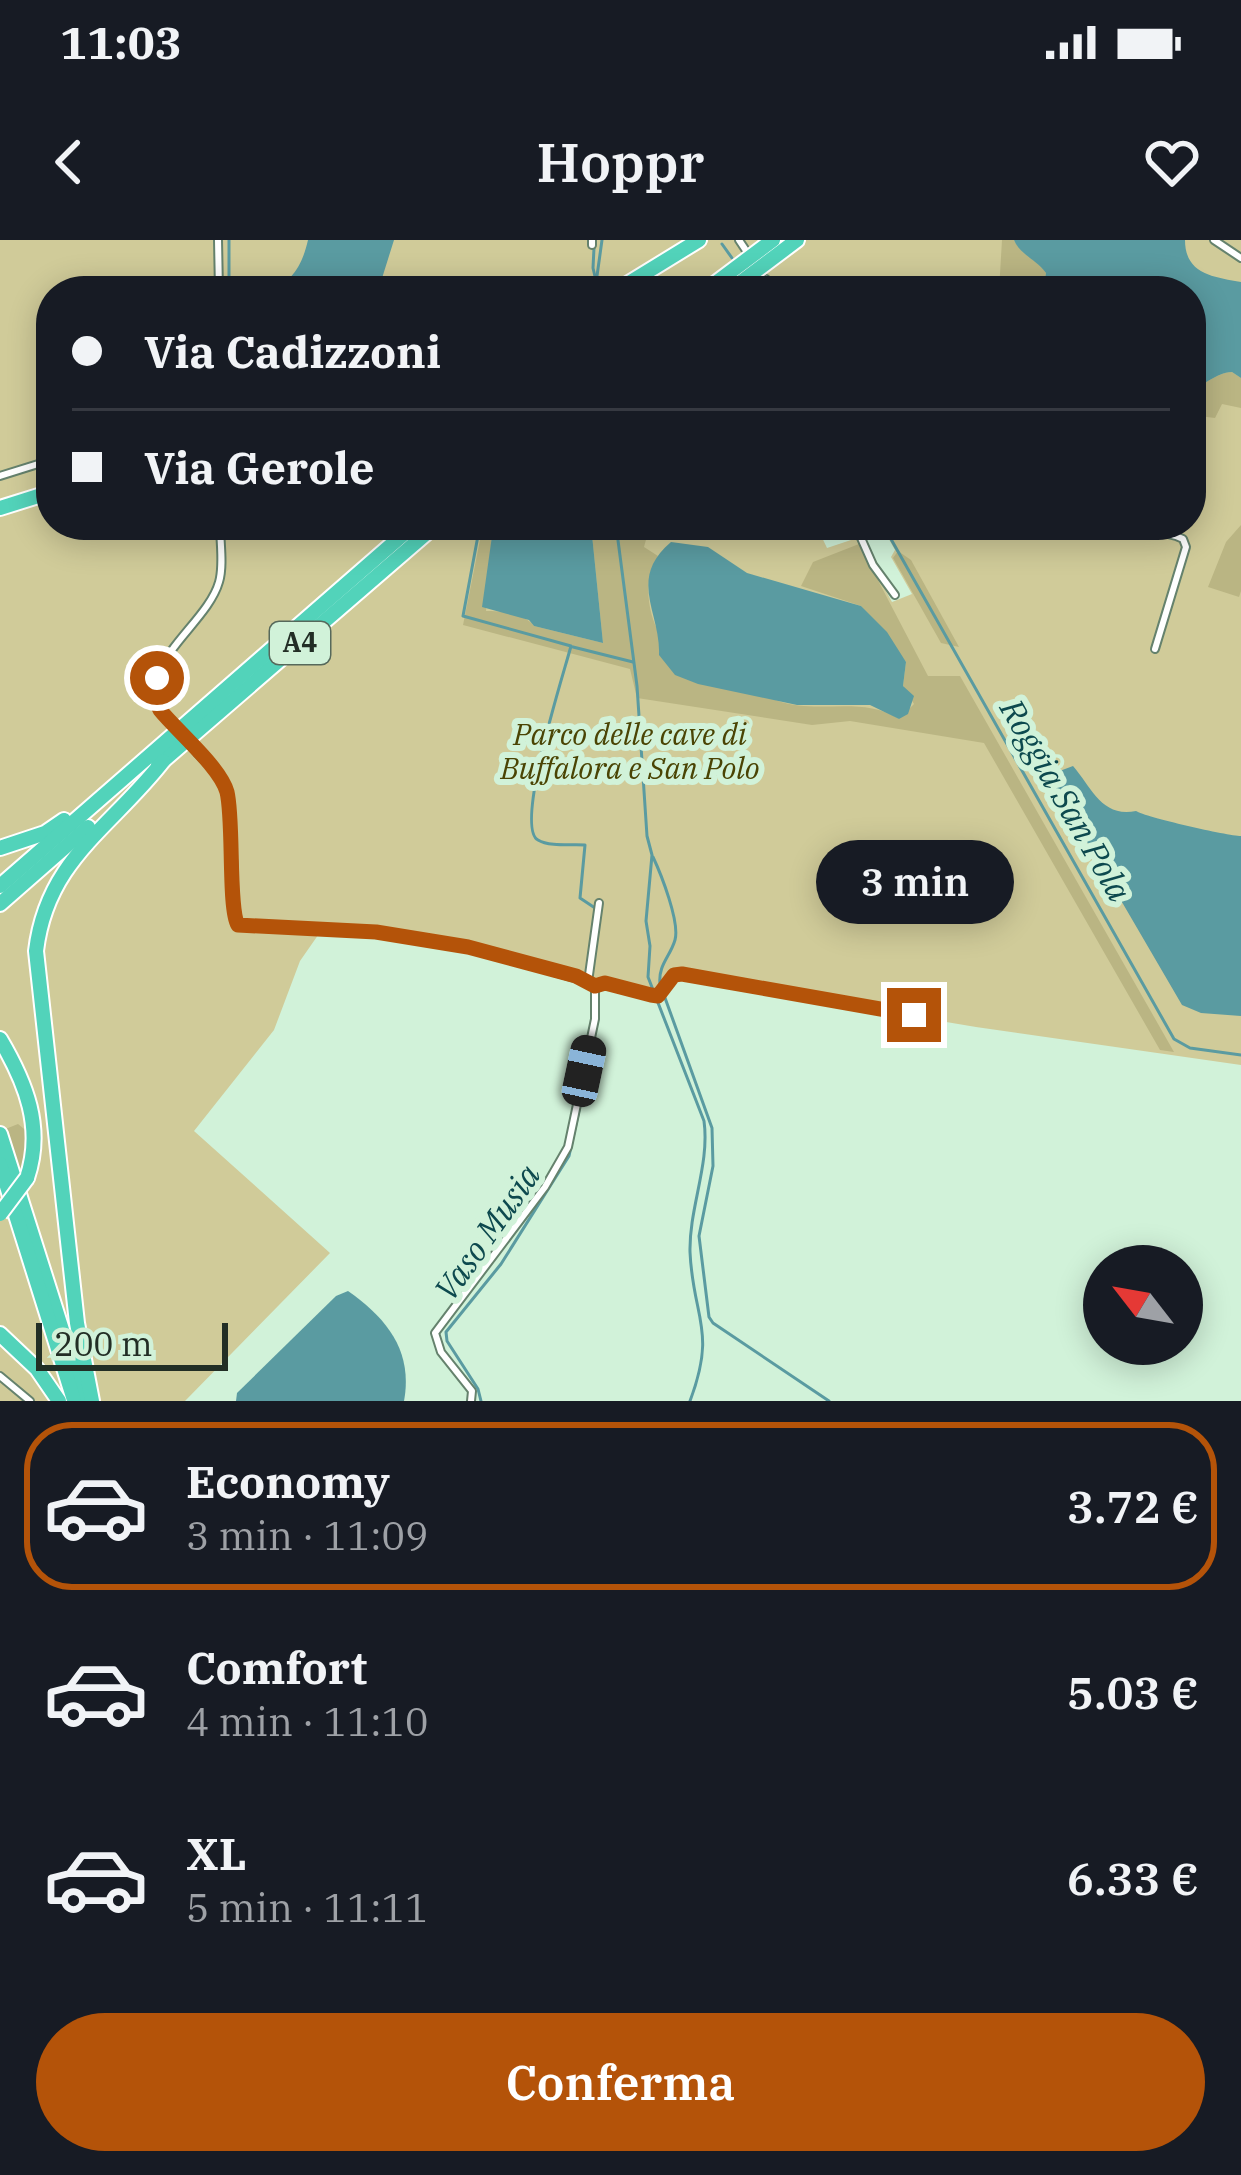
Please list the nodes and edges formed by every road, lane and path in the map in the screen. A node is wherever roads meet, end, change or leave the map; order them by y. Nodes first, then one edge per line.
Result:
1 (218, 240) edge
2 (699, 240) edge
3 (711, 240) edge
4 (739, 240) edge
5 (773, 240) edge
6 (796, 240) edge
7 (1214, 240) edge
8 (747, 252) dead end
9 (1241, 258) edge
10 (219, 276) edge
11 (640, 276) edge
12 (655, 276) edge
13 (725, 276) edge
14 (749, 276) edge
15 (36, 465) edge
16 (0, 476) edge
17 (36, 493) edge
18 (0, 504) edge
19 (220, 540) edge
20 (398, 540) edge
21 (418, 540) edge
22 (862, 540) edge
23 (1183, 540) edge
24 (895, 595) dead end
25 (1155, 649) dead end
26 (159, 756) junction
27 (0, 848) edge
28 (0, 886) edge
29 (0, 904) edge
30 (598, 904) dead end
31 (592, 984) junction
32 (914, 1015) dead end
33 (0, 1040) edge
34 (0, 1134) edge
35 (0, 1164) edge
36 (0, 1214) edge
37 (0, 1334) edge
38 (0, 1376) edge
39 (30, 1401) edge
40 (59, 1401) edge
41 (74, 1401) edge
42 (88, 1401) edge
43 (471, 1401) edge

1 - 10 street
2 - 11 highway
3 - 12 highway
4 - 8 street
5 - 13 highway
6 - 14 highway
7 - 9 street
15 - 16 street
17 - 18 highway
19 - 31 street, bridge
20 - 26 highway, A4
21 - 26 highway, A4
22 - 24 street
23 - 25 street
26 - 27 highway
26 - 28 highway, A4
26 - 29 highway, A4
26 - 42 highway
30 - 31 street
31 - 32 street
31 - 43 street
33 - 36 highway, bridge
34 - 42 highway
35 - 41 highway
37 - 40 highway
38 - 39 street

